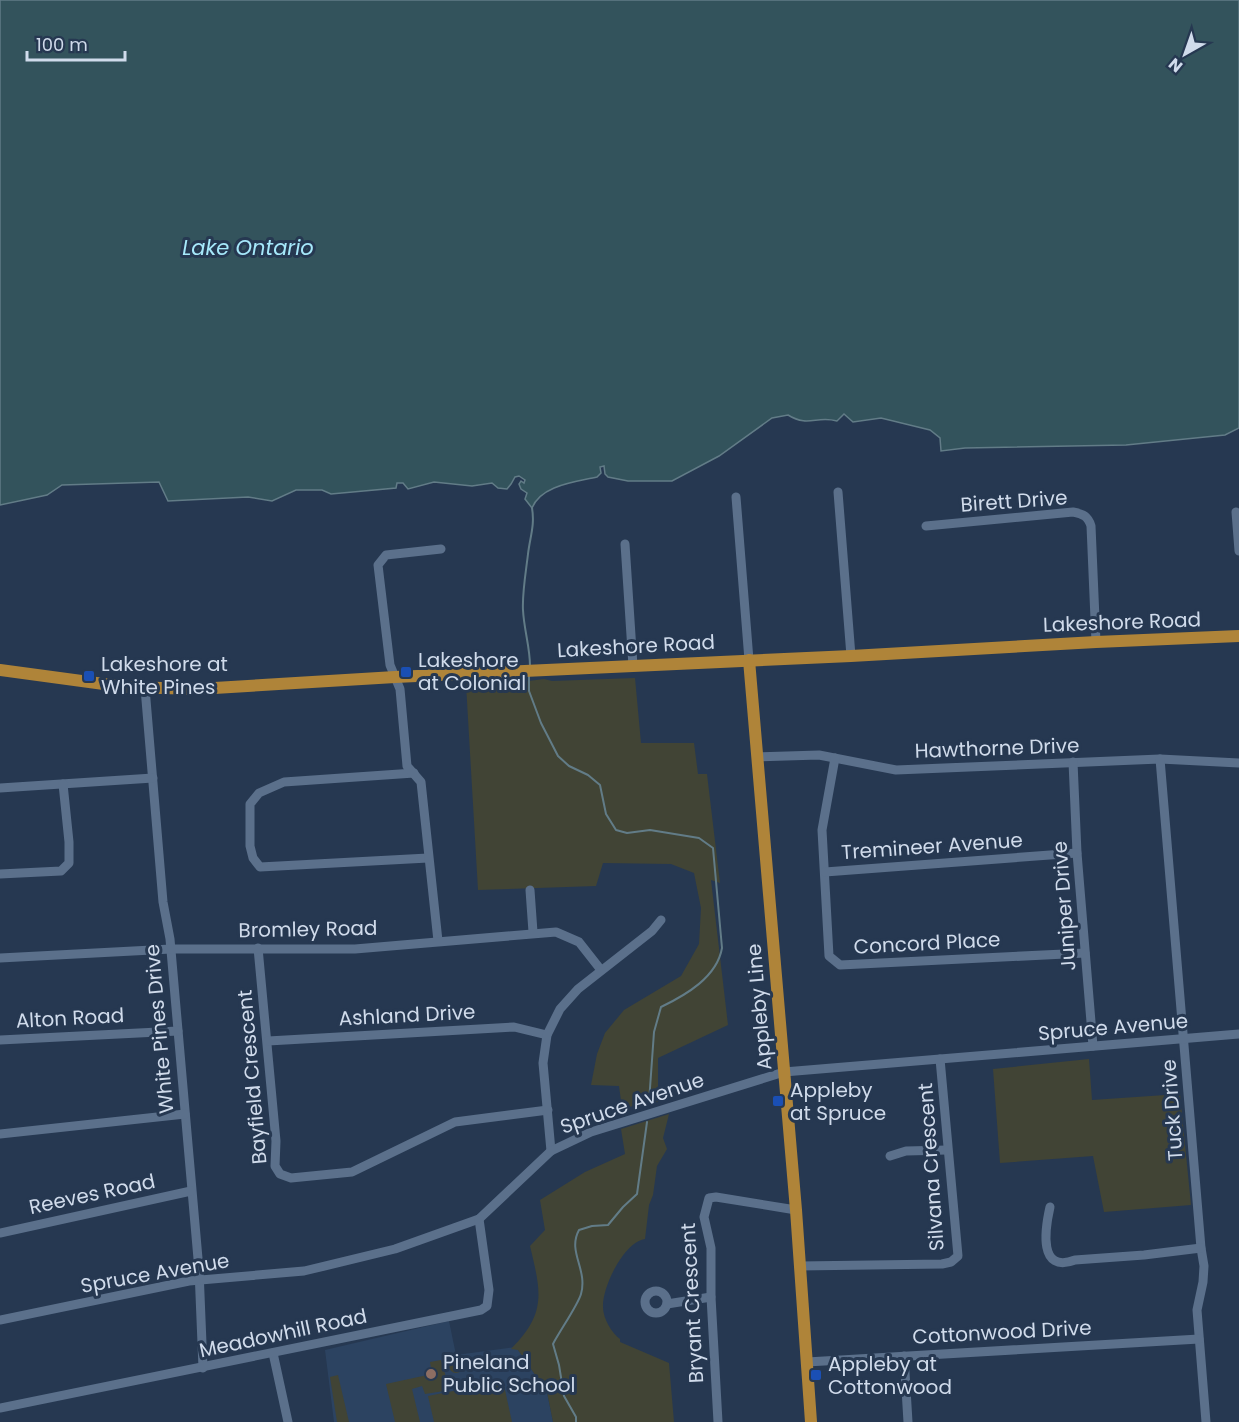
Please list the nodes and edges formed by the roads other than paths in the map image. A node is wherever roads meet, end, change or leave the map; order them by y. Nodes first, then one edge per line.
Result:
1 (838, 492) dead end
2 (736, 497) dead end
3 (1236, 512) dead end
4 (926, 526) dead end
5 (625, 544) dead end
6 (441, 549) dead end
7 (1239, 551) edge
8 (1239, 636) edge
9 (1096, 642) junction
10 (851, 656) junction
11 (749, 660) junction
12 (633, 666) junction
13 (0, 670) edge
14 (395, 677) junction
15 (145, 688) junction
16 (758, 758) junction
17 (835, 758) junction
18 (1160, 759) junction
19 (1073, 762) junction
20 (1239, 763) edge
21 (414, 773) junction
22 (153, 778) junction
23 (63, 784) junction
24 (0, 788) edge
25 (1077, 853) junction
26 (429, 858) junction
27 (825, 872) junction
28 (0, 874) edge
29 (530, 890) dead end
30 (661, 920) dead end
31 (533, 932) junction
32 (438, 941) junction
33 (258, 948) junction
34 (171, 949) junction
35 (1085, 953) junction
36 (0, 958) edge
37 (601, 970) junction
38 (178, 1031) junction
39 (1239, 1034) edge
40 (547, 1035) junction
41 (1185, 1039) junction
42 (0, 1040) edge
43 (268, 1041) junction
44 (1093, 1046) junction
45 (940, 1059) junction
46 (784, 1072) junction
47 (548, 1110) junction
48 (184, 1114) junction
49 (0, 1134) edge
50 (947, 1150) junction
51 (550, 1151) junction
52 (890, 1156) dead end
53 (191, 1191) junction
54 (1050, 1207) dead end
55 (796, 1210) junction
56 (479, 1220) junction
57 (0, 1233) edge
58 (1201, 1248) junction
59 (799, 1266) junction
60 (199, 1280) junction
61 (711, 1297) junction
62 (667, 1304) dead end
63 (0, 1320) edge
64 (1199, 1339) junction
65 (273, 1353) junction
66 (904, 1356) junction
67 (807, 1362) junction
68 (203, 1368) junction
69 (0, 1408) edge
70 (288, 1422) edge
71 (718, 1422) edge
72 (811, 1422) edge
73 (908, 1422) edge
74 (1206, 1422) edge

1 - 10 street
2 - 11 street
3 - 7 street
4 - 9 street, Birett Drive
5 - 12 street
6 - 14 street
8 - 9 main road, Lakeshore Road
9 - 10 main road, Lakeshore Road
10 - 11 main road, Lakeshore Road
11 - 12 main road, Lakeshore Road
11 - 16 main road, Appleby Line
12 - 14 main road, Lakeshore Road
13 - 15 main road, Lakeshore Road
14 - 15 main road, Lakeshore Road
14 - 21 street
15 - 22 street, White Pines Drive
16 - 17 street, Hawthorne Drive
16 - 46 main road, Appleby Line
17 - 19 street, Hawthorne Drive
17 - 27 street, Concord Place
18 - 19 street, Hawthorne Drive
18 - 20 street, Hawthorne Drive
18 - 41 street, Tuck Drive
19 - 25 street, Juniper Drive
21 - 26 street
21 - 26 street
22 - 23 street
22 - 34 street, White Pines Drive
23 - 24 street
23 - 28 street
25 - 27 street, Tremineer Avenue
25 - 35 street, Juniper Drive
26 - 32 street
27 - 35 street, Concord Place
29 - 31 street
30 - 37 street
31 - 32 street, Bromley Road
31 - 37 street, Bromley Road
32 - 33 street, Bromley Road
33 - 34 street, Bromley Road
33 - 43 street, Bayfield Crescent
34 - 36 street, Bromley Road
34 - 38 street, White Pines Drive
35 - 44 street, Juniper Drive
37 - 40 street
38 - 42 street, Alton Road
38 - 48 street, White Pines Drive
39 - 41 street, Spruce Avenue
40 - 43 street, Ashland Drive
40 - 47 street
41 - 44 street, Spruce Avenue
41 - 58 street, Tuck Drive
43 - 47 street, Bayfield Crescent
44 - 45 street, Spruce Avenue
45 - 46 street, Spruce Avenue
45 - 50 street, Silvana Crescent
46 - 51 street, Spruce Avenue
46 - 55 main road, Appleby Line
47 - 51 street
48 - 49 street
48 - 53 street, White Pines Drive
50 - 52 street
50 - 59 street, Silvana Crescent
51 - 56 street, Spruce Avenue
53 - 57 street, Reeves Road
53 - 60 street, White Pines Drive
54 - 58 street
55 - 59 main road, Appleby Line
55 - 61 street, Bryant Crescent
56 - 60 street, Spruce Avenue
56 - 65 street, Meadowhill Road
58 - 64 street, Tuck Drive
59 - 67 main road, Appleby Line
60 - 63 street, Spruce Avenue
60 - 68 street, White Pines Drive
61 - 62 street
61 - 71 street, Bryant Crescent
64 - 66 street, Cottonwood Drive
64 - 74 street, Tuck Drive
65 - 68 street, Meadowhill Road
65 - 70 street
66 - 67 street, Cottonwood Drive
66 - 73 street
67 - 72 main road, Appleby Line
68 - 69 street, Meadowhill Road

